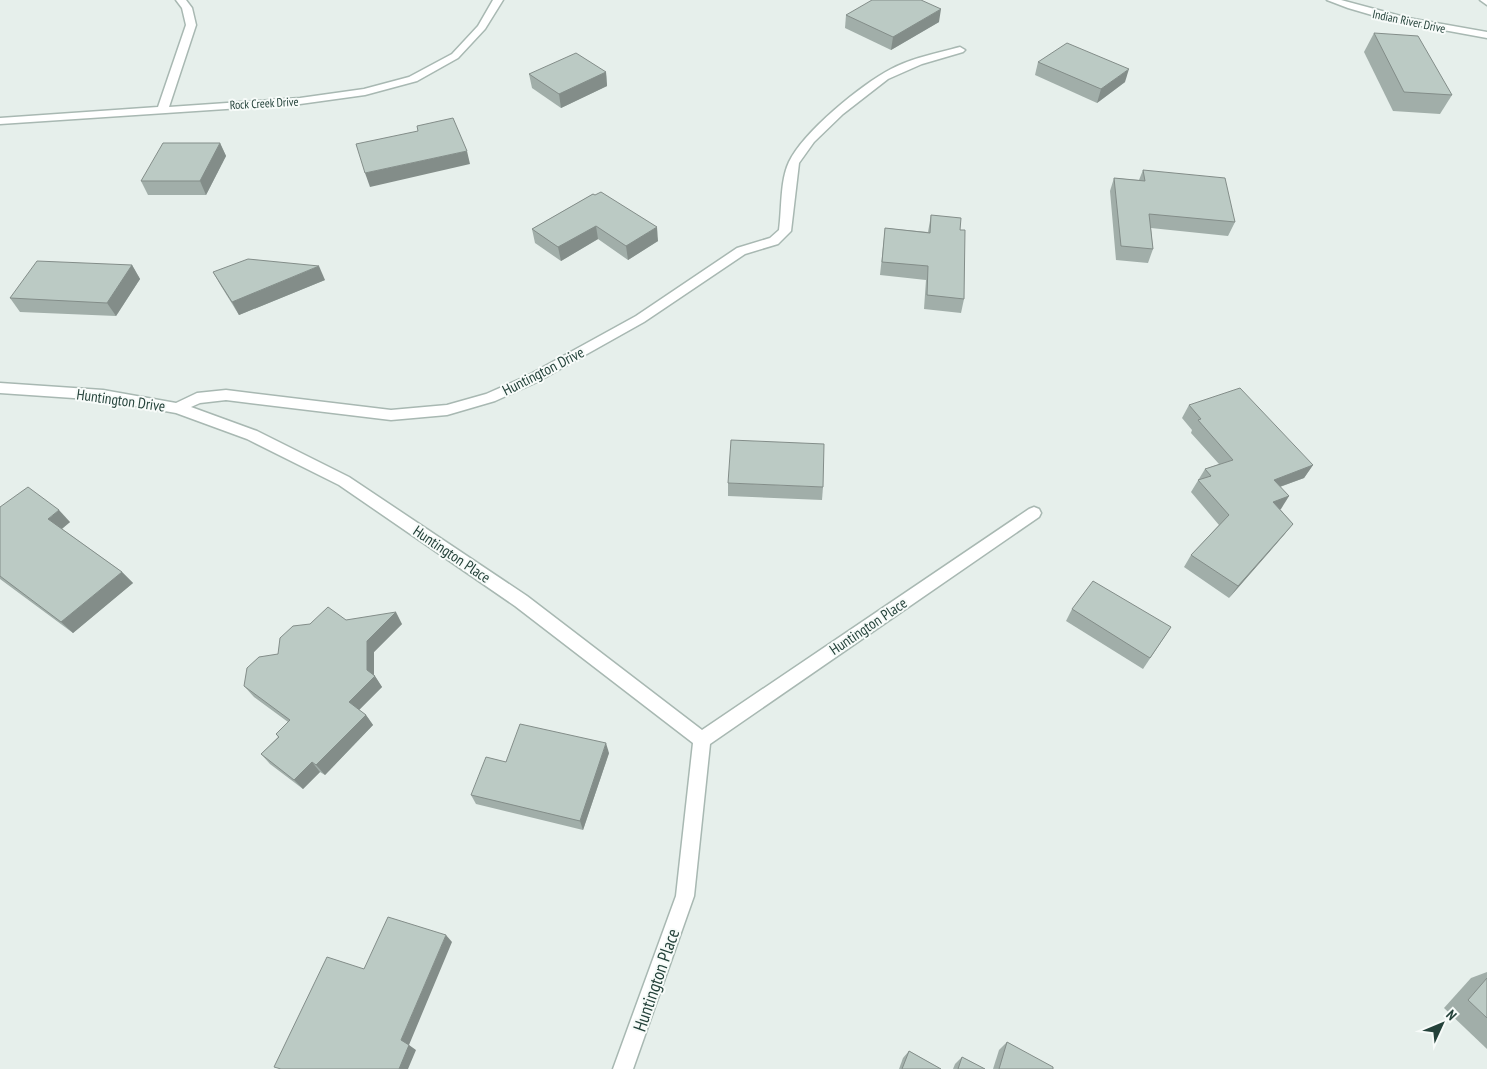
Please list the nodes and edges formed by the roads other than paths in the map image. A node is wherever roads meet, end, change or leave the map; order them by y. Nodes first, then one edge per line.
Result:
1 (181, 0) edge
2 (1332, 0) edge
3 (496, 3) edge
4 (1487, 35) edge
5 (960, 50) dead end
6 (162, 109) junction
7 (0, 121) edge
8 (0, 388) edge
9 (178, 408) junction
10 (1034, 513) dead end
11 (702, 740) junction
12 (623, 1069) edge

1 - 6 street
2 - 4 street, Indian River Drive
3 - 6 street, Rock Creek Drive
5 - 9 street, Huntington Drive
6 - 7 street, Rock Creek Drive
8 - 9 street, Huntington Drive
9 - 11 street, Huntington Place
10 - 11 street, Huntington Place
11 - 12 street, Huntington Place

